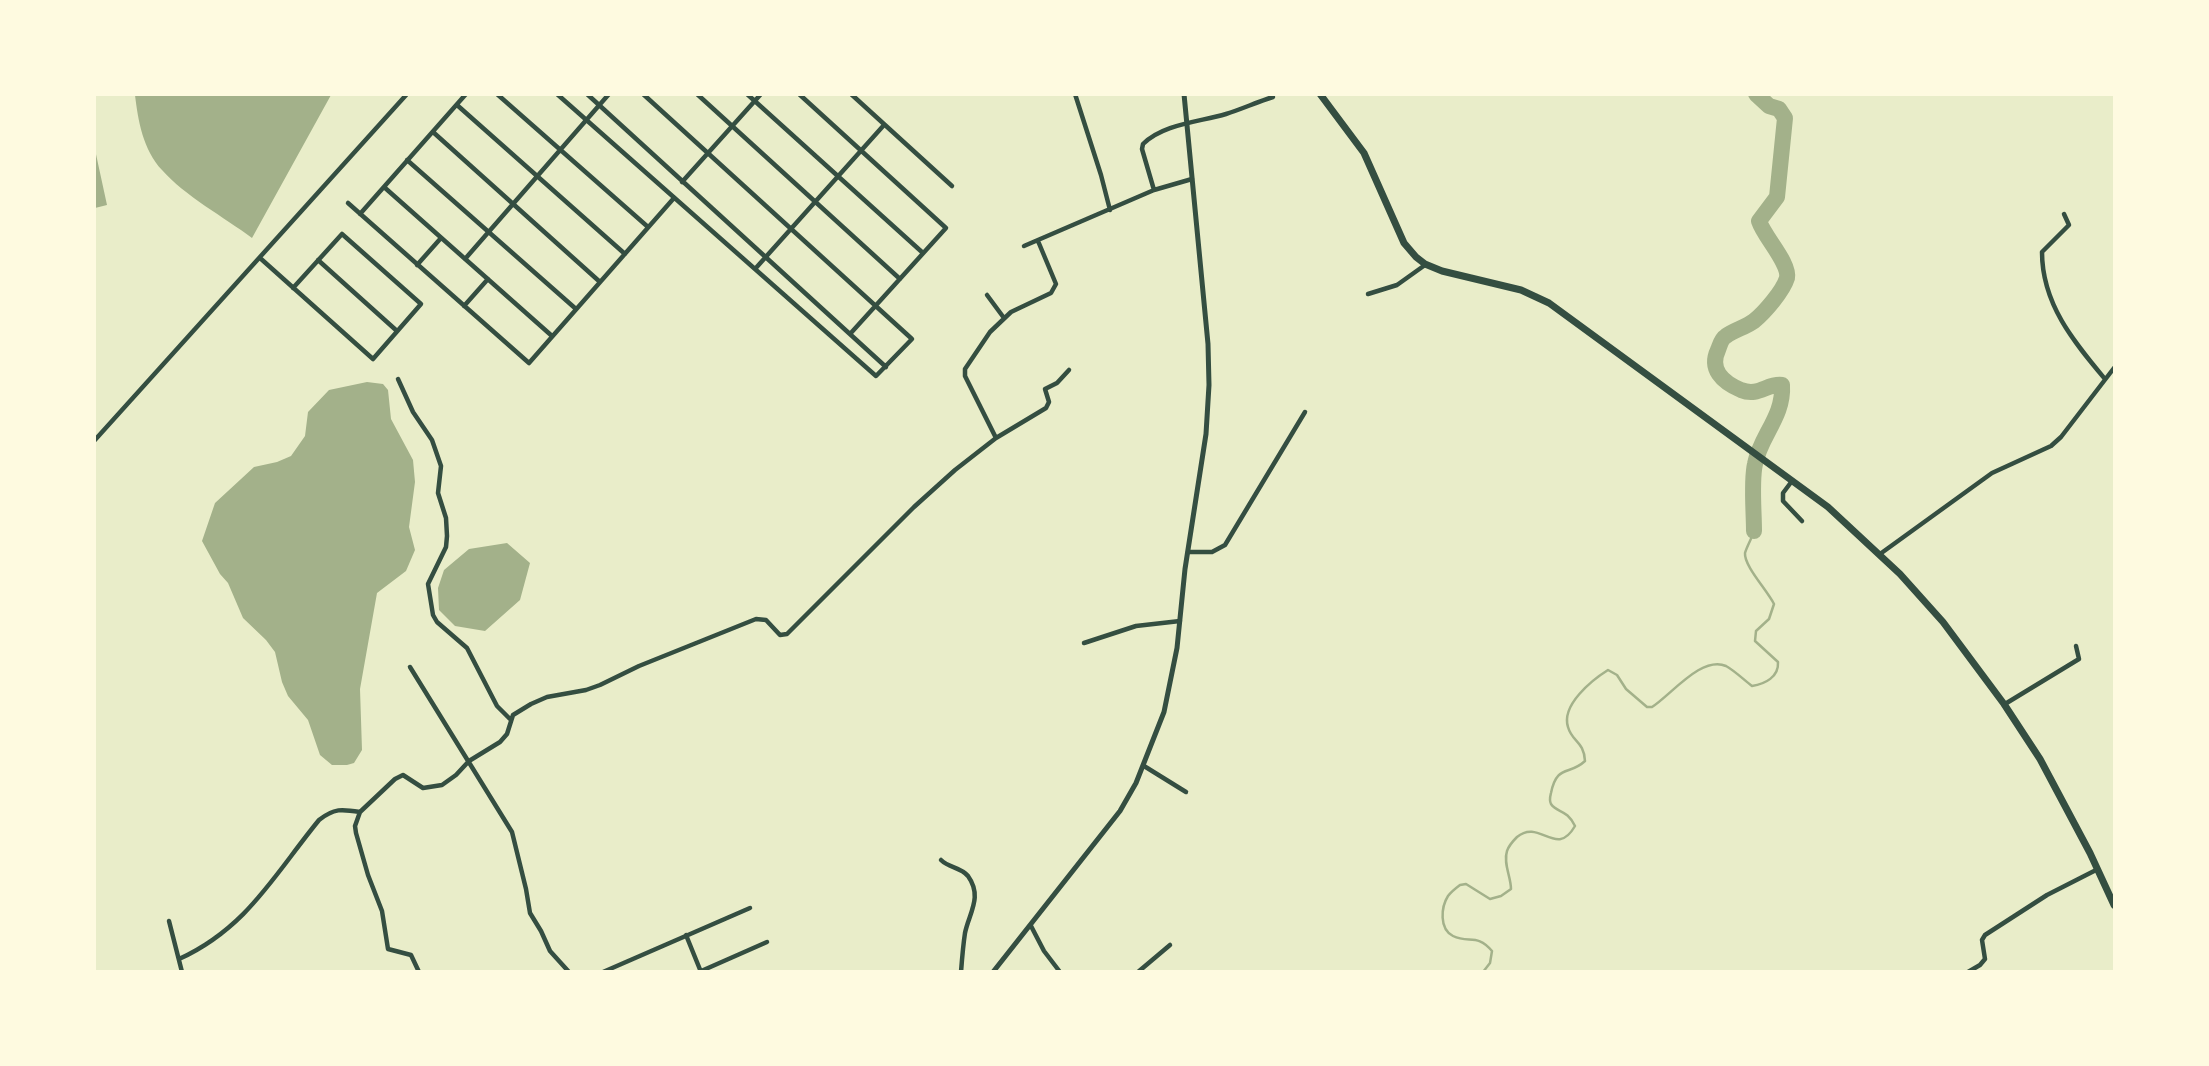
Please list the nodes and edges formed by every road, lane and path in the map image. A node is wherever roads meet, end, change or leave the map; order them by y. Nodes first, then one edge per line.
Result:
1 (407, 94) edge
2 (466, 94) edge
3 (497, 94) edge
4 (557, 94) edge
5 (587, 94) edge
6 (610, 94) edge
7 (643, 94) edge
8 (697, 94) edge
9 (747, 94) edge
10 (761, 94) edge
11 (799, 94) edge
12 (851, 94) edge
13 (1075, 94) edge
14 (1184, 94) edge
15 (1320, 94) edge
16 (1273, 97) dead end
17 (755, 101) junction
18 (457, 105) junction
19 (599, 106) junction
20 (586, 121) junction
21 (1188, 124) junction
22 (884, 125) junction
23 (732, 127) junction
24 (433, 132) junction
25 (561, 150) junction
26 (861, 150) junction
27 (708, 153) junction
28 (407, 160) junction
29 (537, 176) junction
30 (838, 176) junction
31 (1192, 179) junction
32 (682, 182) junction
33 (953, 186) dead end
34 (384, 187) junction
35 (1154, 190) junction
36 (674, 198) junction
37 (815, 202) junction
38 (348, 203) dead end
39 (513, 204) junction
40 (1110, 210) junction
41 (360, 214) junction
42 (2064, 214) dead end
43 (648, 227) junction
44 (791, 229) junction
45 (489, 232) junction
46 (441, 238) junction
47 (1038, 241) junction
48 (1024, 246) dead end
49 (923, 253) junction
50 (625, 254) junction
51 (765, 257) junction
52 (260, 258) junction
53 (465, 259) junction
54 (318, 260) junction
55 (1425, 264) junction
56 (418, 265) junction
57 (755, 269) junction
58 (488, 279) junction
59 (900, 279) junction
60 (600, 282) junction
61 (293, 288) junction
62 (1368, 294) dead end
63 (987, 295) dead end
64 (464, 306) junction
65 (876, 306) junction
66 (576, 309) junction
67 (1004, 318) junction
68 (397, 331) junction
69 (850, 334) junction
70 (552, 336) junction
71 (886, 367) junction
72 (2115, 369) edge
73 (1069, 370) dead end
74 (398, 379) dead end
75 (2105, 379) junction
76 (1305, 412) dead end
77 (996, 439) junction
78 (94, 441) edge
79 (1792, 481) junction
80 (1802, 521) dead end
81 (1188, 552) junction
82 (1880, 554) junction
83 (1180, 621) junction
84 (1084, 643) dead end
85 (2076, 646) dead end
86 (410, 667) dead end
87 (2004, 705) junction
88 (511, 719) junction
89 (469, 761) junction
90 (1144, 766) junction
91 (1186, 792) dead end
92 (360, 812) junction
93 (941, 860) dead end
94 (2098, 869) junction
95 (2115, 905) edge
96 (750, 908) dead end
97 (169, 921) dead end
98 (1031, 926) junction
99 (687, 935) junction
100 (767, 942) dead end
101 (1170, 945) dead end
102 (179, 959) junction
103 (183, 971) edge
104 (419, 971) edge
105 (569, 971) edge
106 (603, 971) edge
107 (700, 971) edge
108 (961, 971) edge
109 (993, 971) edge
110 (1060, 971) edge
111 (1138, 971) edge
112 (1968, 971) edge

1 - 52 street
2 - 18 street
3 - 25 street
4 - 20 street
5 - 19 street
6 - 19 street
7 - 27 street
8 - 23 street
9 - 17 street
10 - 17 street
11 - 26 street
12 - 22 street
13 - 40 street
14 - 21 street
15 - 55 main road
16 - 21 street
17 - 23 street
17 - 30 street
18 - 24 street
18 - 29 street
19 - 20 street
19 - 32 street
20 - 25 street
20 - 36 street
21 - 31 street
21 - 35 street
22 - 26 street
22 - 33 street
23 - 27 street
23 - 37 street
24 - 28 street
24 - 39 street
25 - 29 street
25 - 43 street
26 - 30 street
26 - 49 street
27 - 32 street
27 - 44 street
28 - 34 street
28 - 45 street
29 - 39 street
29 - 50 street
30 - 37 street
30 - 49 street
31 - 35 street
31 - 81 street
32 - 51 street
34 - 41 street
34 - 46 street
35 - 40 street
36 - 43 street
36 - 57 street
37 - 44 street
37 - 59 street
38 - 41 street
39 - 45 street
39 - 60 street
40 - 47 street
41 - 56 street
42 - 75 street
43 - 50 street
44 - 51 street
44 - 65 street
45 - 53 street
45 - 66 street
46 - 53 street
46 - 56 street
47 - 48 street
47 - 67 street
49 - 59 street
50 - 60 street
51 - 57 street
51 - 69 street
52 - 61 street
52 - 78 street
53 - 58 street
54 - 61 street
54 - 68 street
54 - 68 street
55 - 62 street
55 - 79 main road
56 - 64 street
57 - 71 street
58 - 64 street
58 - 70 street
59 - 65 street
60 - 66 street
61 - 68 street
63 - 67 street
64 - 70 street
65 - 69 street
65 - 71 street
66 - 70 street
67 - 77 street
69 - 71 street
72 - 75 street
73 - 77 street
74 - 88 street
75 - 82 street
76 - 81 street
77 - 88 street
79 - 80 street
79 - 82 main road
81 - 83 street
82 - 87 main road
83 - 84 street
83 - 90 street
85 - 87 street
86 - 89 street
87 - 94 main road
88 - 89 street
89 - 92 street
89 - 105 street
90 - 91 street
90 - 98 street
92 - 102 street
92 - 104 street
93 - 108 street
94 - 95 main road
94 - 112 street
96 - 99 street
97 - 102 street
98 - 109 street
98 - 110 street
99 - 106 street
99 - 107 street
100 - 107 street
101 - 111 street
102 - 103 street

